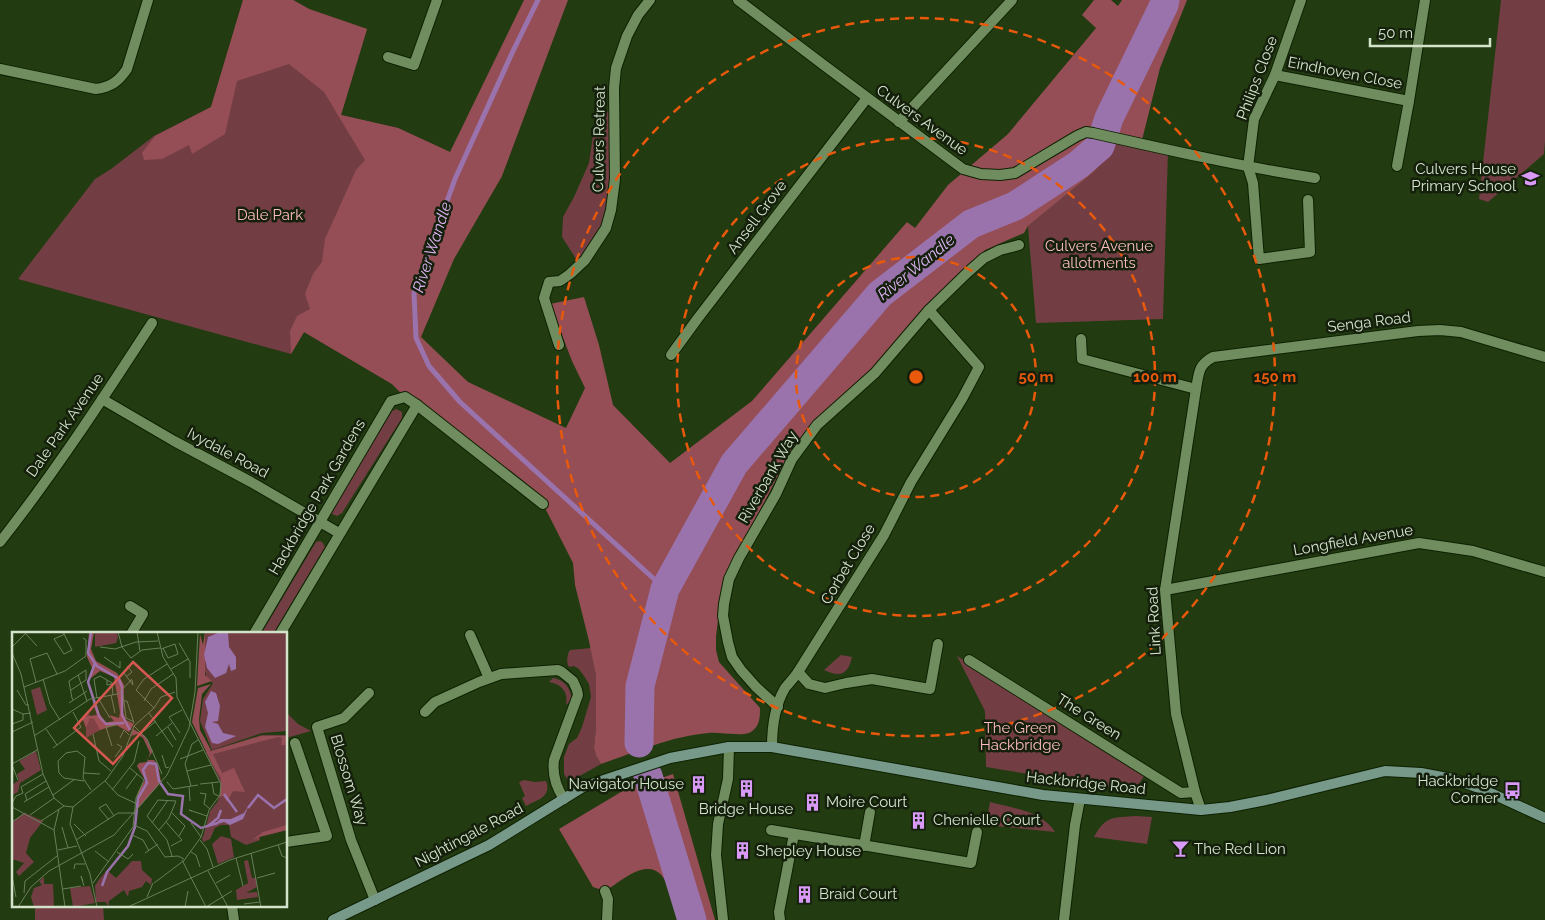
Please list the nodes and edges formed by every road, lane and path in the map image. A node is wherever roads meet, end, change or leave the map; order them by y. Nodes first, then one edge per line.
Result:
1 (148, 0) edge
2 (437, 0) edge
3 (650, 0) edge
4 (738, 0) edge
5 (1012, 0) edge
6 (1301, 0) edge
7 (1425, 0) edge
8 (388, 57) dead end
9 (0, 69) edge
10 (1275, 75) junction
11 (867, 98) junction
12 (1409, 101) junction
13 (899, 122) junction
14 (1397, 166) dead end
15 (1248, 167) junction
16 (1315, 178) dead end
17 (1308, 200) dead end
18 (1019, 245) dead end
19 (929, 310) junction
20 (152, 323) dead end
21 (1081, 339) dead end
22 (558, 345) dead end
23 (671, 355) dead end
24 (1545, 357) edge
25 (1200, 369) joint
26 (1196, 389) junction
27 (102, 399) junction
28 (417, 405) junction
29 (543, 504) dead end
30 (320, 522) junction
31 (339, 533) junction
32 (0, 542) edge
33 (1545, 572) edge
34 (1164, 590) junction
35 (130, 606) dead end
36 (132, 632) edge
37 (255, 632) edge
38 (281, 632) edge
39 (470, 635) dead end
40 (938, 644) dead end
41 (969, 660) dead end
42 (798, 672) junction
43 (489, 678) junction
44 (369, 693) dead end
45 (778, 707) junction
46 (425, 712) dead end
47 (295, 743) dead end
48 (729, 747) junction
49 (772, 747) junction
50 (618, 776) joint
51 (1195, 792) junction
52 (564, 799) junction
53 (1080, 799) junction
54 (1201, 810) junction
55 (870, 812) dead end
56 (1545, 818) edge
57 (771, 830) dead end
58 (977, 832) dead end
59 (794, 834) junction
60 (288, 842) edge
61 (864, 846) junction
62 (605, 891) dead end
63 (375, 900) junction
64 (333, 920) edge
65 (607, 920) edge
66 (723, 920) edge
67 (780, 920) edge
68 (1064, 920) edge

1 - 9 street
2 - 8 street
3 - 22 street, Culvers Retreat
4 - 11 street, Culvers Avenue
5 - 13 street
6 - 10 street, Philips Close
7 - 12 street, Eindhoven Close
10 - 12 street, Eindhoven Close
10 - 15 street, Philips Close
11 - 13 street, Culvers Avenue
11 - 23 street, Ansell Grove
12 - 14 street, Eindhoven Close
13 - 15 street, Culvers Avenue
15 - 16 street, Culvers Avenue
15 - 17 street
18 - 19 street, Riverbank Way
19 - 42 street, Corbet Close
19 - 45 street, Riverbank Way
20 - 27 street, Dale Park Avenue
21 - 26 street
24 - 25 street, Senga Road
25 - 26 street, Link Road
26 - 34 street, Link Road
27 - 30 street, Ivydale Road
27 - 32 street, Dale Park Avenue
28 - 29 street, Hackbridge Park Gardens
28 - 30 street, Hackbridge Park Gardens
28 - 31 street
30 - 31 street, Ivydale Road
30 - 37 street, Hackbridge Park Gardens
31 - 38 street
33 - 34 street, Longfield Avenue
34 - 51 street, Link Road
35 - 36 street
39 - 43 street
40 - 42 street
41 - 51 street, The Green
42 - 45 street, Corbet Close
43 - 46 street
43 - 52 street
44 - 63 street, Blossom Way
45 - 49 street, Corbet Close
47 - 60 street
48 - 49 main road, Hackbridge Road
48 - 50 main road, Hackbridge Road
48 - 66 street
49 - 53 main road, Hackbridge Road
50 - 52 main road, Nightingale Road
51 - 54 street, Link Road
52 - 63 main road, Nightingale Road
53 - 54 main road, Hackbridge Road
53 - 68 street
54 - 56 main road, Hackbridge Road
55 - 61 street
57 - 59 street
58 - 61 street
59 - 61 street
59 - 67 street
62 - 65 street
63 - 64 main road, Nightingale Road

